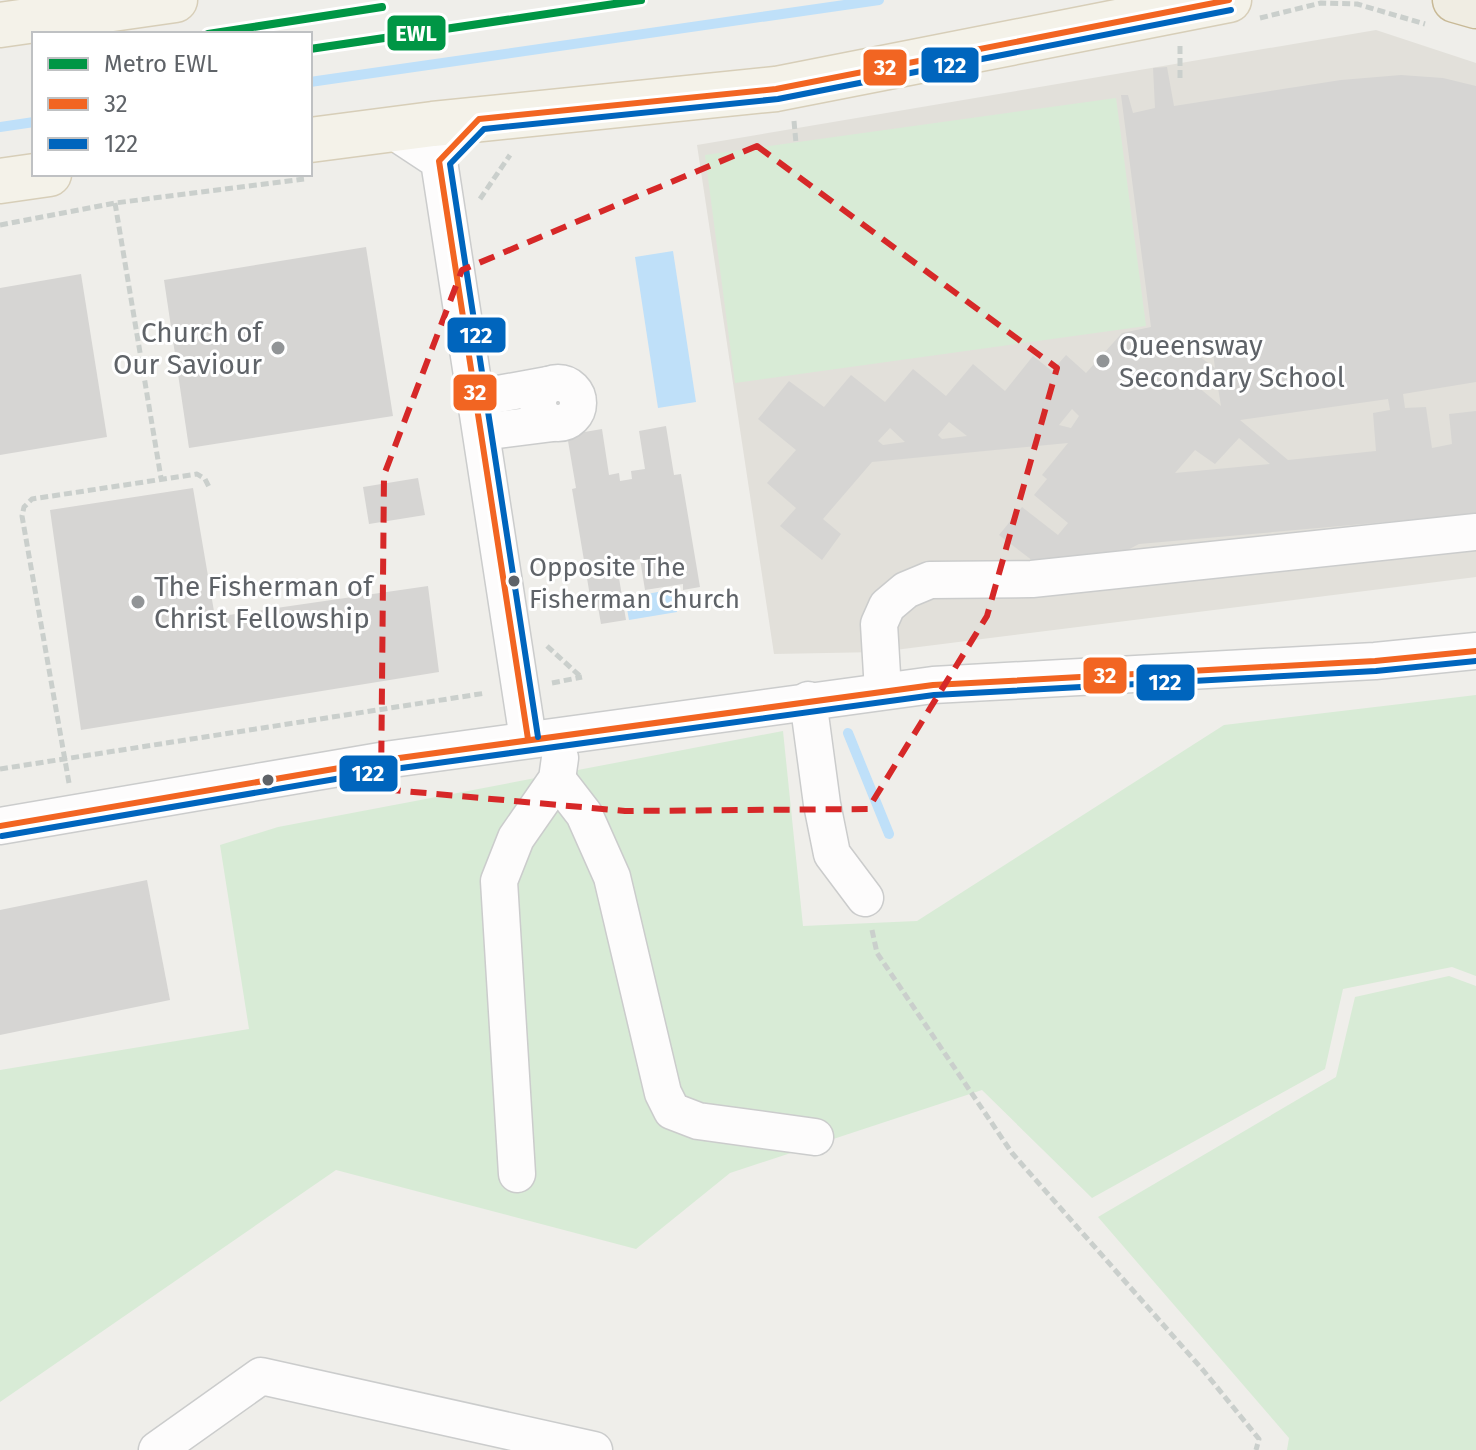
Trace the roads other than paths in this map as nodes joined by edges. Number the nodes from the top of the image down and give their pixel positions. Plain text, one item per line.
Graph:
1 (175, 0) edge
2 (1229, 0) edge
3 (1455, 0) edge
4 (1476, 6) edge
5 (0, 25) edge
6 (479, 119) junction
7 (392, 130) junction
8 (312, 140) edge
9 (439, 161) junction
10 (35, 176) edge
11 (0, 181) edge
12 (479, 415) junction
13 (1476, 532) edge
14 (1476, 651) edge
15 (883, 691) junction
16 (808, 700) junction
17 (546, 738) junction
18 (557, 779) junction
19 (0, 826) edge
20 (865, 898) road end
21 (815, 1137) dead end
22 (517, 1174) dead end
23 (157, 1450) edge
24 (594, 1450) edge

1 - 5 main road
2 - 6 main road
3 - 4 highway
6 - 7 main road
6 - 9 street
7 - 8 main road
7 - 9 street
9 - 12 street
10 - 11 main road
12 - 12 street
12 - 17 street
13 - 15 street
14 - 15 street
15 - 16 street
16 - 17 street
16 - 20 street
17 - 18 street
17 - 19 street
18 - 21 street
18 - 22 street
23 - 24 street

